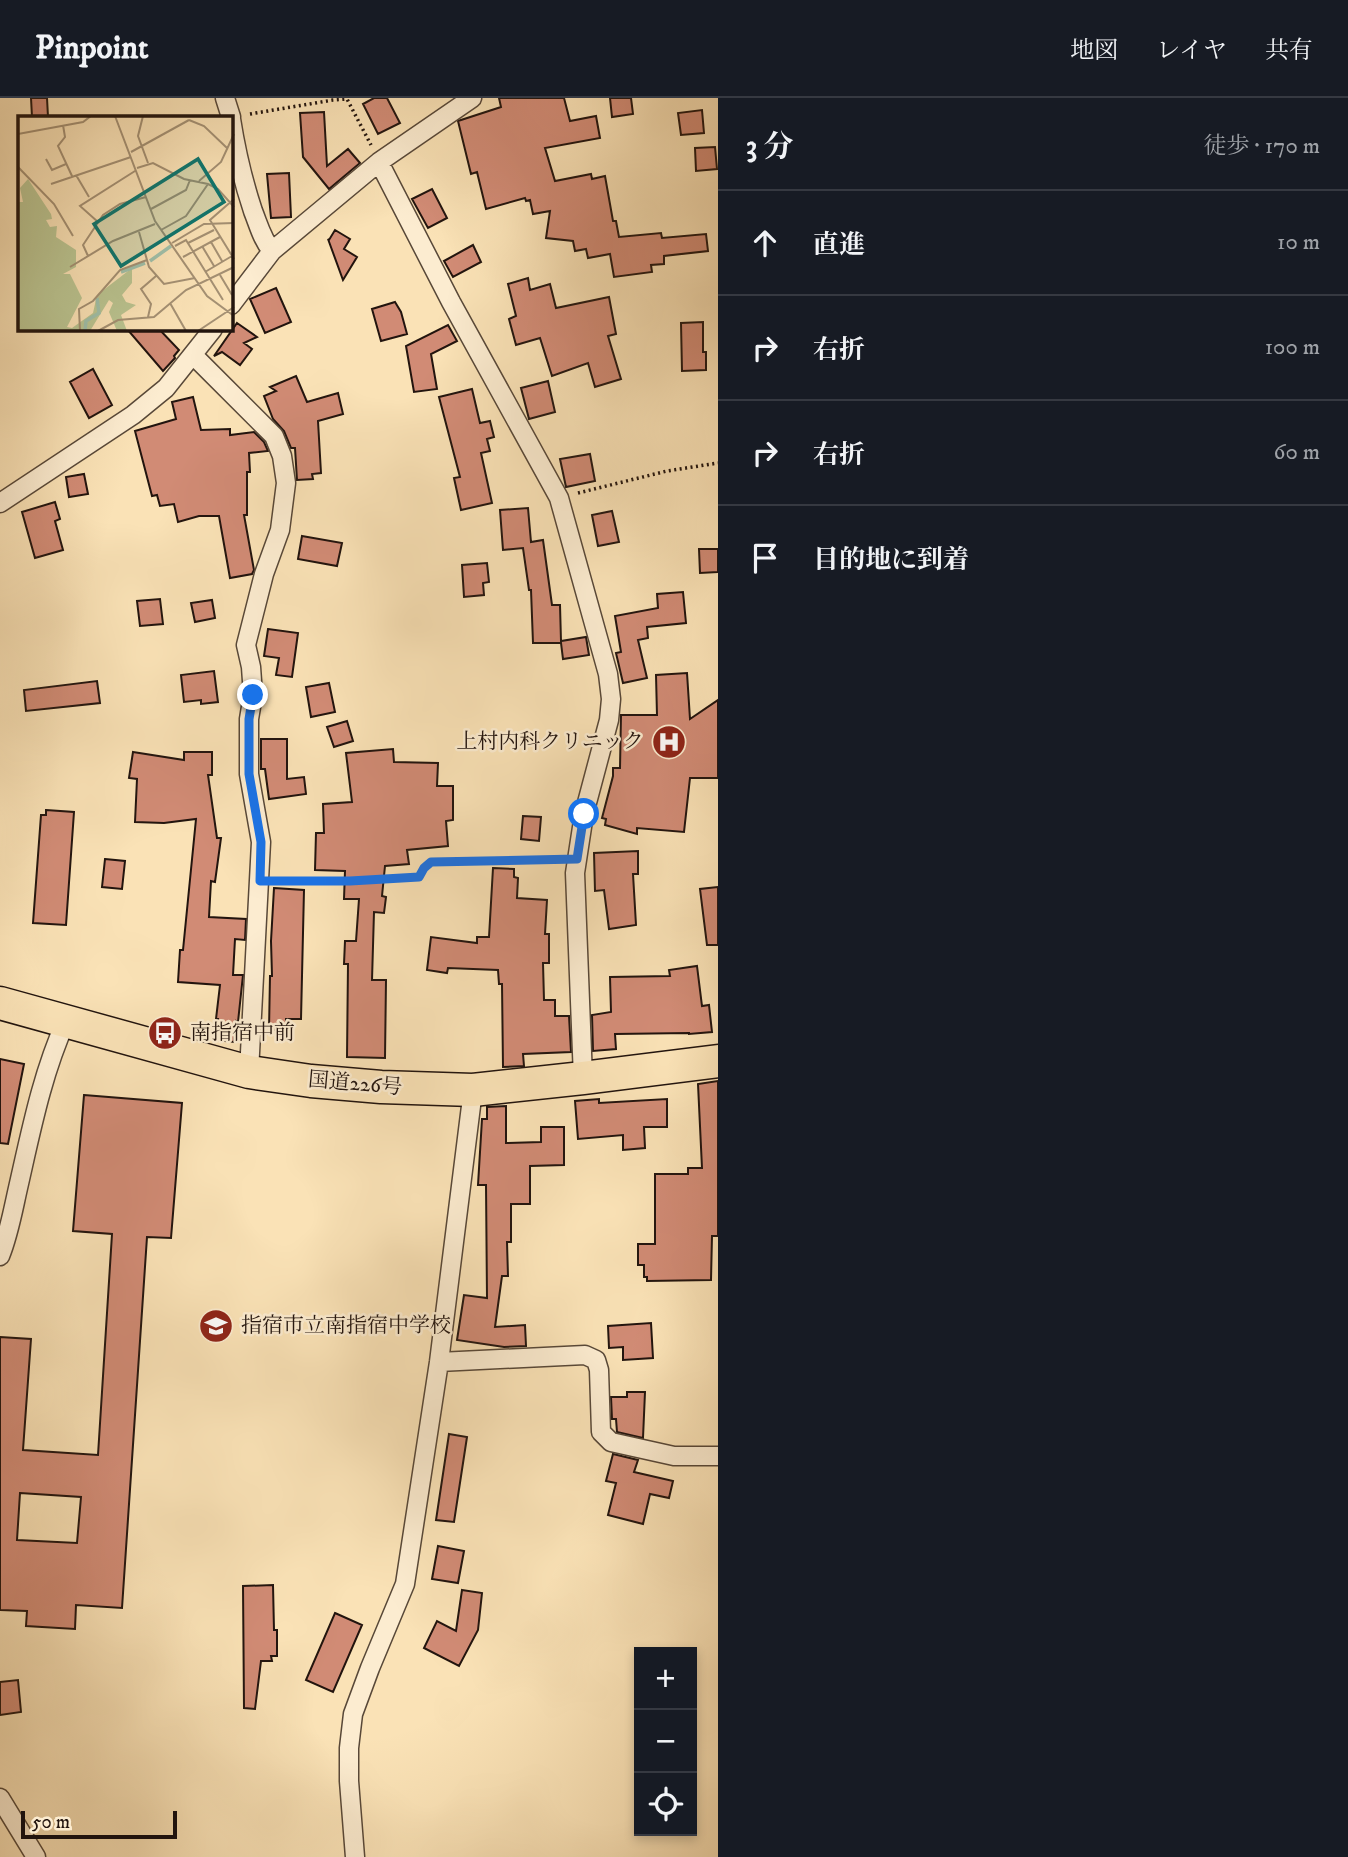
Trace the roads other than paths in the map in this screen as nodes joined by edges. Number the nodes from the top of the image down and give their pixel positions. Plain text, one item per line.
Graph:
1 (225, 98) edge
2 (472, 98) edge
3 (235, 117) edge
4 (379, 162) junction
5 (272, 251) junction
6 (233, 302) edge
7 (211, 331) edge
8 (193, 355) junction
9 (0, 503) edge
10 (0, 1003) edge
11 (66, 1021) junction
12 (718, 1061) edge
13 (248, 1072) junction
14 (583, 1078) junction
15 (472, 1090) junction
16 (0, 1256) edge
17 (439, 1362) junction
18 (718, 1456) edge
19 (0, 1798) edge
20 (36, 1857) edge
21 (355, 1857) edge

1 - 3 street
2 - 4 street
3 - 5 street
4 - 5 street
4 - 14 street
5 - 6 street
7 - 8 street
8 - 9 street
8 - 13 street
10 - 11 highway, 国道226号
11 - 13 highway, 国道226号
11 - 16 street
12 - 14 highway, 国道226号
13 - 15 highway, 国道226号
14 - 15 highway, 国道226号
15 - 17 street
17 - 18 street
17 - 21 street
19 - 20 street

